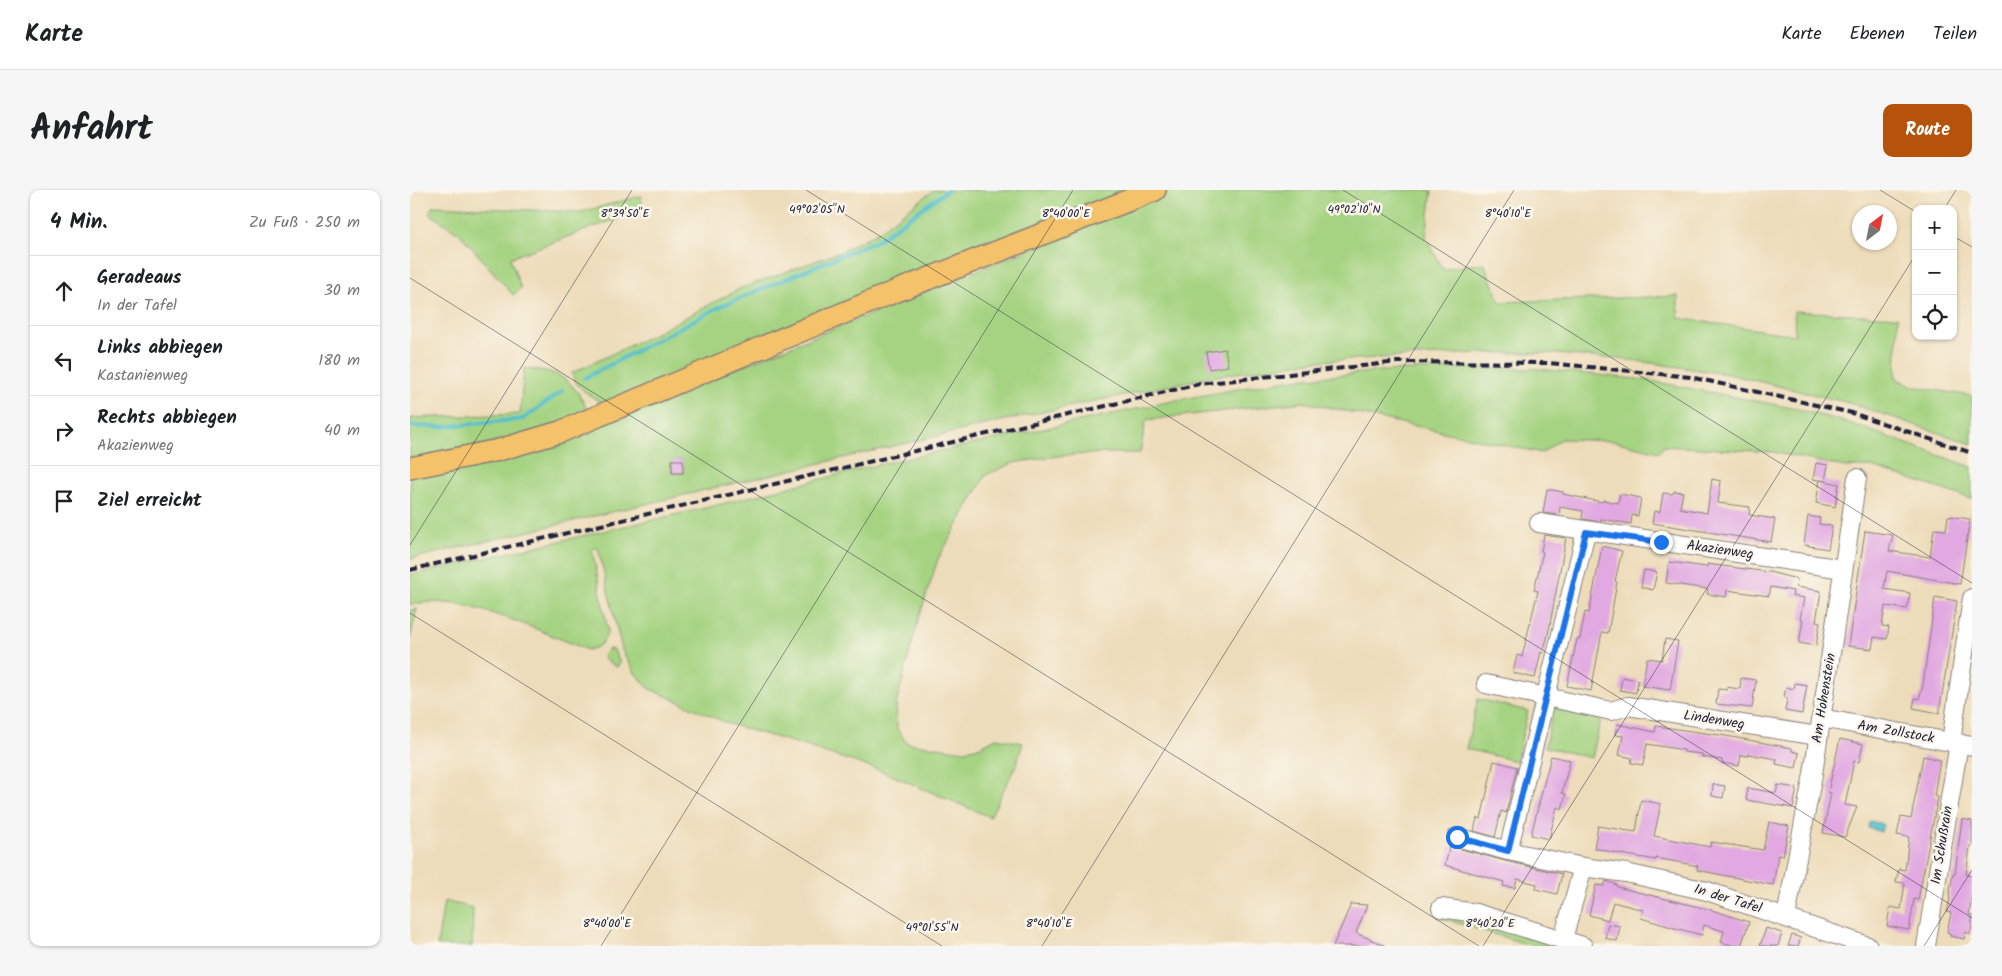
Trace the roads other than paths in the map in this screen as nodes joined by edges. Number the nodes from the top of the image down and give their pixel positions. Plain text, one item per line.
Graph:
1 (1155, 190) edge
2 (410, 468) edge
3 (1857, 478) dead end
4 (1539, 523) dead end
5 (1586, 532) junction
6 (1843, 569) junction
7 (1972, 598) edge
8 (1486, 684) dead end
9 (1546, 697) junction
10 (1821, 718) junction
11 (1818, 736) junction
12 (1961, 744) edge
13 (1457, 837) dead end
14 (1508, 851) junction
15 (1583, 867) junction
16 (1441, 908) dead end
17 (1786, 917) junction
18 (1564, 939) junction
19 (1583, 946) edge
20 (1868, 946) edge
21 (1926, 946) edge

1 - 2 main road
3 - 6 street, Am Hohenstein
4 - 5 street, Akazienweg
5 - 6 street, Akazienweg
5 - 9 street
6 - 10 street, Am Hohenstein
7 - 12 street, Im Schußrain
8 - 9 street, Lindenweg
9 - 11 street, Lindenweg
9 - 14 street
10 - 11 street, Am Hohenstein
10 - 12 street, Am Zollstock
11 - 17 street, Am Hohenstein
12 - 21 street, Im Schußrain
13 - 14 street, In der Tafel
14 - 15 street, In der Tafel
15 - 17 street, In der Tafel
15 - 18 street
16 - 18 street
17 - 20 street, In der Tafel
18 - 19 street

